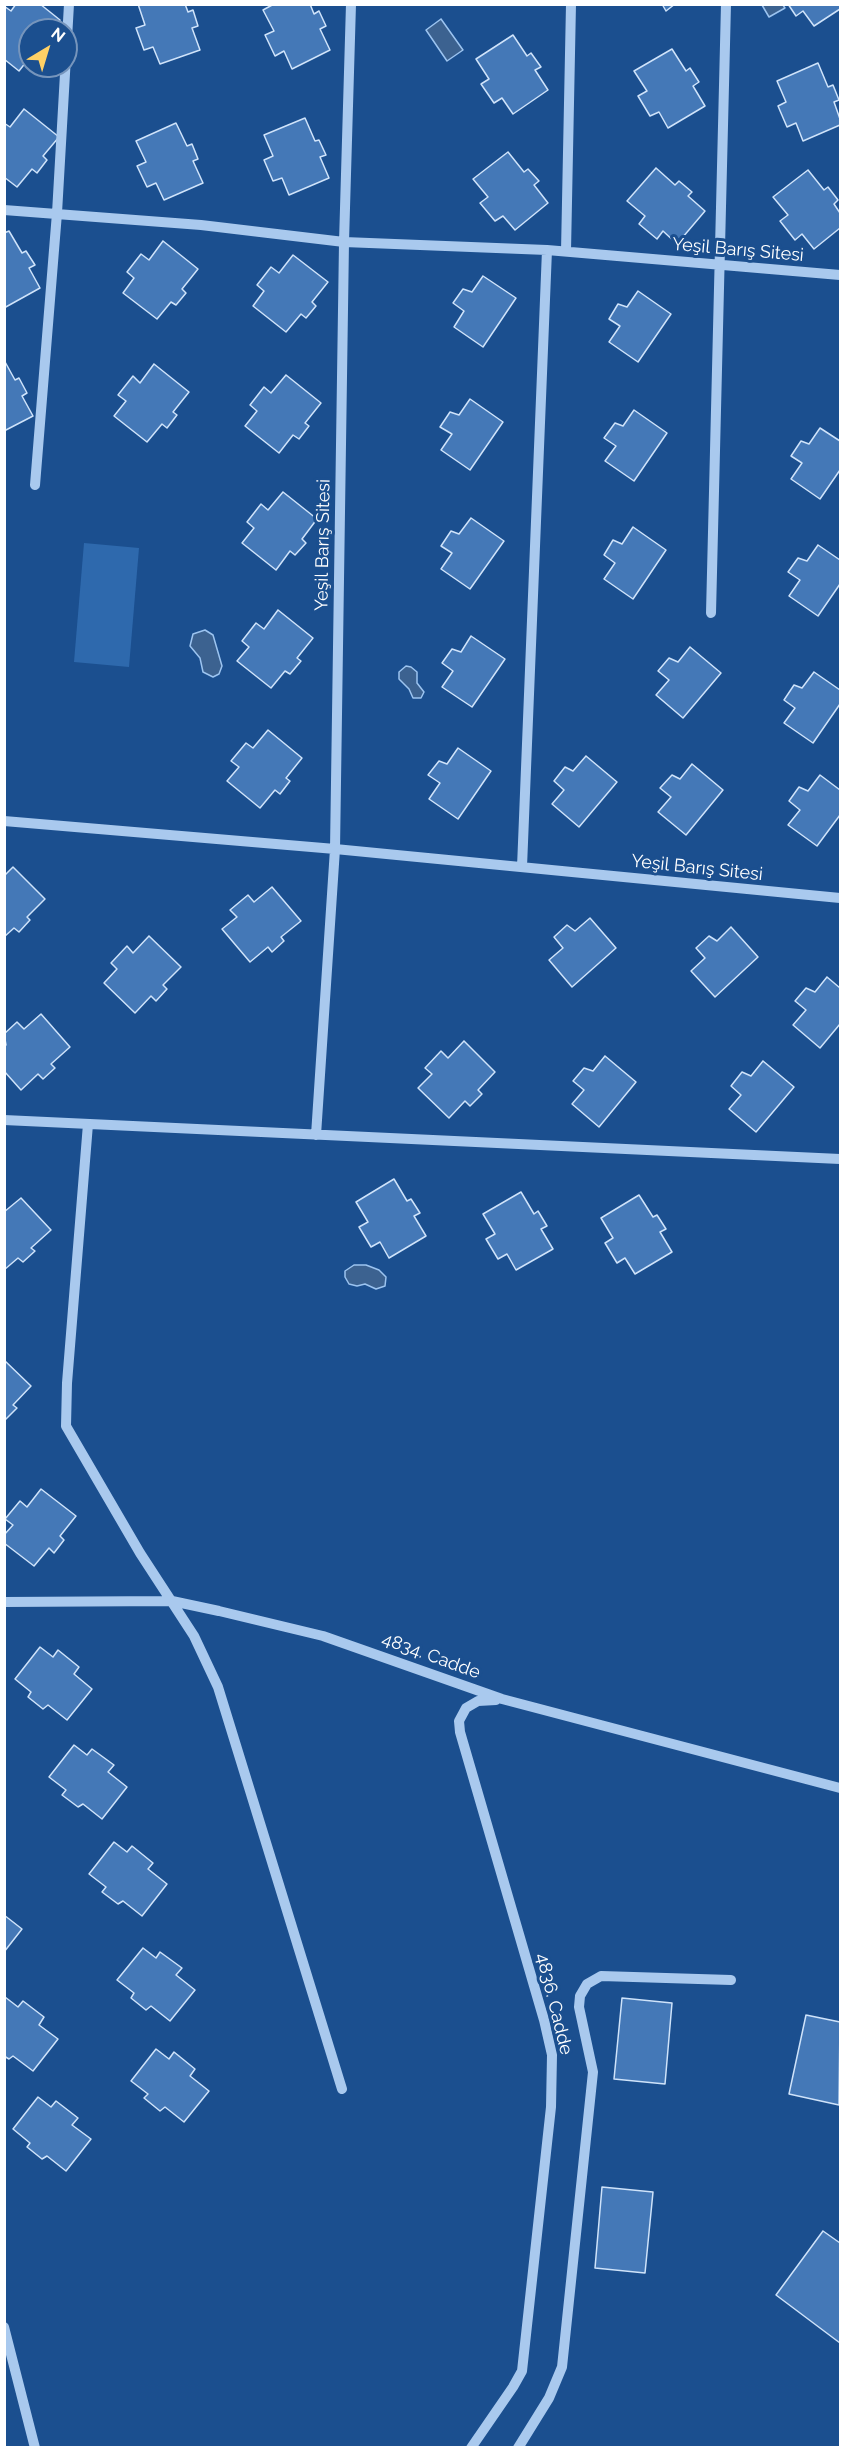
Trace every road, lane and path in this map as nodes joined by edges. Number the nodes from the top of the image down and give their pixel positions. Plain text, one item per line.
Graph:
1 (69, 4) edge
2 (351, 4) edge
3 (571, 4) edge
4 (726, 4) edge
5 (4, 210) edge
6 (57, 213) junction
7 (344, 242) junction
8 (547, 250) junction
9 (566, 251) junction
10 (719, 264) junction
11 (840, 275) edge
12 (34, 485) dead end
13 (711, 613) dead end
14 (4, 821) edge
15 (335, 849) junction
16 (522, 867) junction
17 (840, 898) edge
18 (4, 1120) edge
19 (88, 1124) junction
20 (316, 1134) junction
21 (840, 1159) edge
22 (172, 1601) junction
23 (4, 1602) edge
24 (502, 1700) junction
25 (840, 1788) edge
26 (731, 1980) dead end
27 (342, 2089) dead end
28 (4, 2328) edge
29 (35, 2448) edge
30 (471, 2448) edge
31 (518, 2448) edge

1 - 6 street
2 - 7 street, Yeşil Barış Sitesi
3 - 9 street
4 - 10 street
5 - 6 street, Yeşil Barış Sitesi
6 - 7 street, Yeşil Barış Sitesi
6 - 12 street
7 - 8 street, Yeşil Barış Sitesi
7 - 15 street, Yeşil Barış Sitesi
8 - 9 street, Yeşil Barış Sitesi
8 - 16 street
9 - 10 street, Yeşil Barış Sitesi
10 - 11 street, Yeşil Barış Sitesi
10 - 13 street
14 - 15 street, Yeşil Barış Sitesi
15 - 16 street, Yeşil Barış Sitesi
15 - 20 street, Yeşil Barış Sitesi
16 - 17 street, Yeşil Barış Sitesi
18 - 19 street
19 - 20 street
19 - 22 street
20 - 21 street
22 - 23 street, 4834. Cadde
22 - 24 street, 4834. Cadde
22 - 27 street
24 - 25 street, 4834. Cadde
24 - 30 street, 4836. Cadde
26 - 31 street
28 - 29 street

